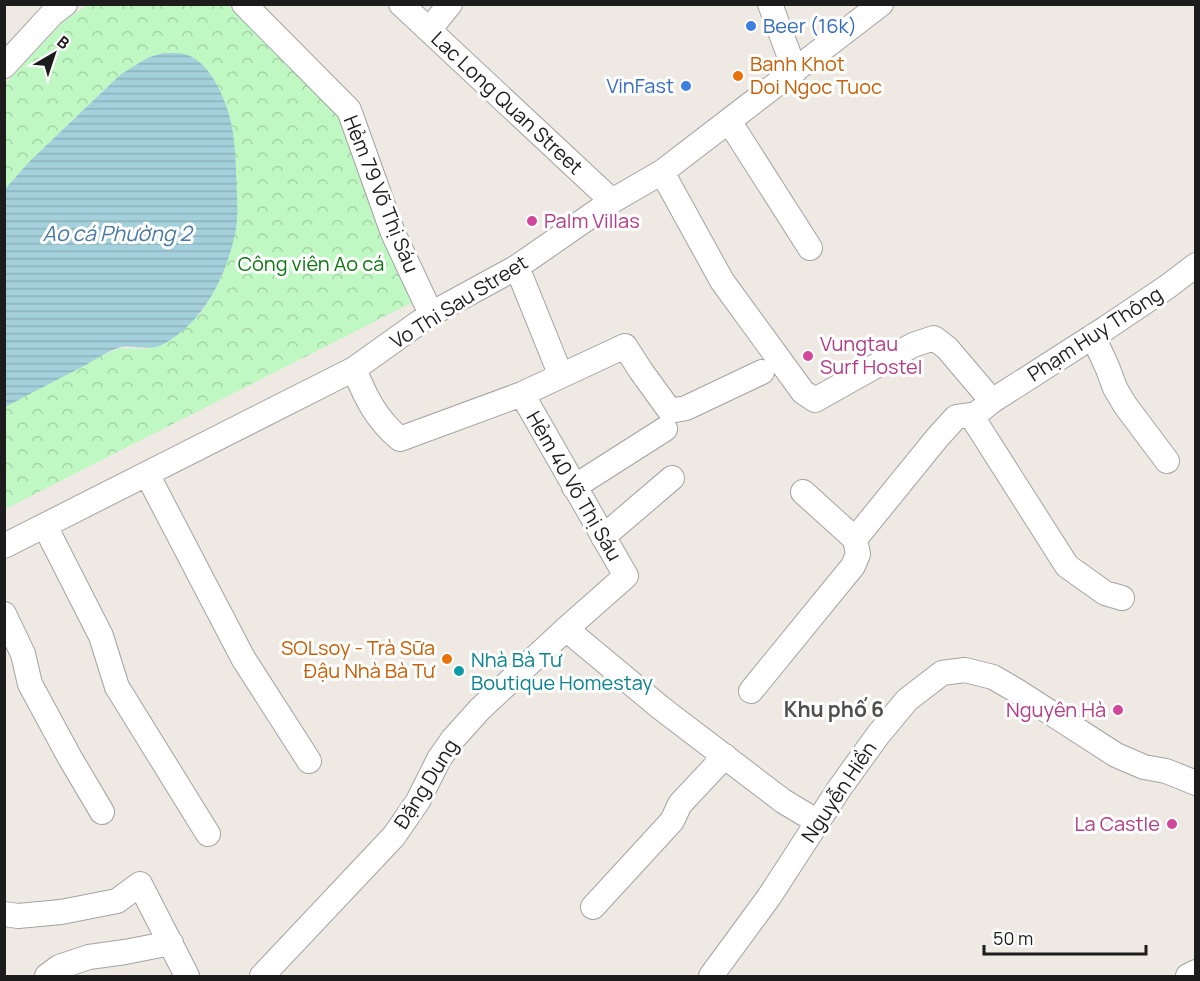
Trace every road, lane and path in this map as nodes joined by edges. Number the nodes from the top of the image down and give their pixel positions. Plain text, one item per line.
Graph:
1 (244, 4) edge
2 (401, 4) edge
3 (450, 4) edge
4 (770, 4) edge
5 (881, 4) edge
6 (53, 8) edge
7 (429, 30) junction
8 (4, 66) edge
9 (795, 71) junction
10 (729, 121) junction
11 (662, 172) junction
12 (612, 201) junction
13 (810, 248) dead end
14 (1196, 265) edge
15 (517, 267) junction
16 (431, 314) junction
17 (1093, 336) junction
18 (354, 369) junction
19 (762, 372) dead end
20 (561, 375) junction
21 (522, 394) junction
22 (984, 408) junction
23 (665, 429) dead end
24 (1167, 461) dead end
25 (147, 474) junction
26 (672, 478) dead end
27 (574, 487) junction
28 (803, 492) dead end
29 (45, 526) junction
30 (603, 537) junction
31 (855, 539) junction
32 (4, 546) edge
33 (626, 576) joint
34 (1122, 598) dead end
35 (4, 614) edge
36 (566, 629) junction
37 (752, 691) dead end
38 (724, 756) junction
39 (309, 761) dead end
40 (1196, 783) edge
41 (102, 812) dead end
42 (818, 822) junction
43 (208, 834) dead end
44 (593, 907) dead end
45 (4, 914) edge
46 (171, 943) junction
47 (1196, 972) edge
48 (47, 976) edge
49 (187, 976) edge
50 (262, 976) edge
51 (711, 976) edge
52 (1188, 976) edge

1 - 16 street, Hẻm 79 Võ Thị Sáu
2 - 7 street, Lac Long Quan Street
3 - 7 street
4 - 9 street
5 - 9 street, Vo Thi Sau Street
6 - 8 street
7 - 12 street, Lac Long Quan Street
9 - 10 street, Vo Thi Sau Street
10 - 11 street, Vo Thi Sau Street
10 - 13 street
11 - 12 street, Vo Thi Sau Street
11 - 22 street
12 - 15 street, Vo Thi Sau Street
14 - 17 street, Phạm Huy Thông
15 - 16 street, Vo Thi Sau Street
15 - 20 street
16 - 18 street, Vo Thi Sau Street
17 - 22 street, Phạm Huy Thông
17 - 24 street
18 - 21 street, Hẻm 40 Võ Thị Sáu
18 - 25 street, Vo Thi Sau Street
19 - 20 street
20 - 21 street
21 - 27 street, Hẻm 40 Võ Thị Sáu
22 - 31 street, Phạm Huy Thông
22 - 34 street
23 - 27 street
25 - 29 street, Vo Thi Sau Street
25 - 39 street
26 - 30 street
27 - 30 street, Hẻm 40 Võ Thị Sáu
28 - 31 street
29 - 32 street, Vo Thi Sau Street
29 - 43 street
30 - 33 street, Hẻm 40 Võ Thị Sáu
31 - 37 street
33 - 36 street, Đặng Dung
35 - 41 street
36 - 38 street
36 - 50 street, Đặng Dung
38 - 42 street
38 - 44 street
40 - 42 street, Nguyễn Hiền
42 - 51 street, Nguyễn Hiền
45 - 46 street
46 - 48 street
46 - 49 street
47 - 52 street

